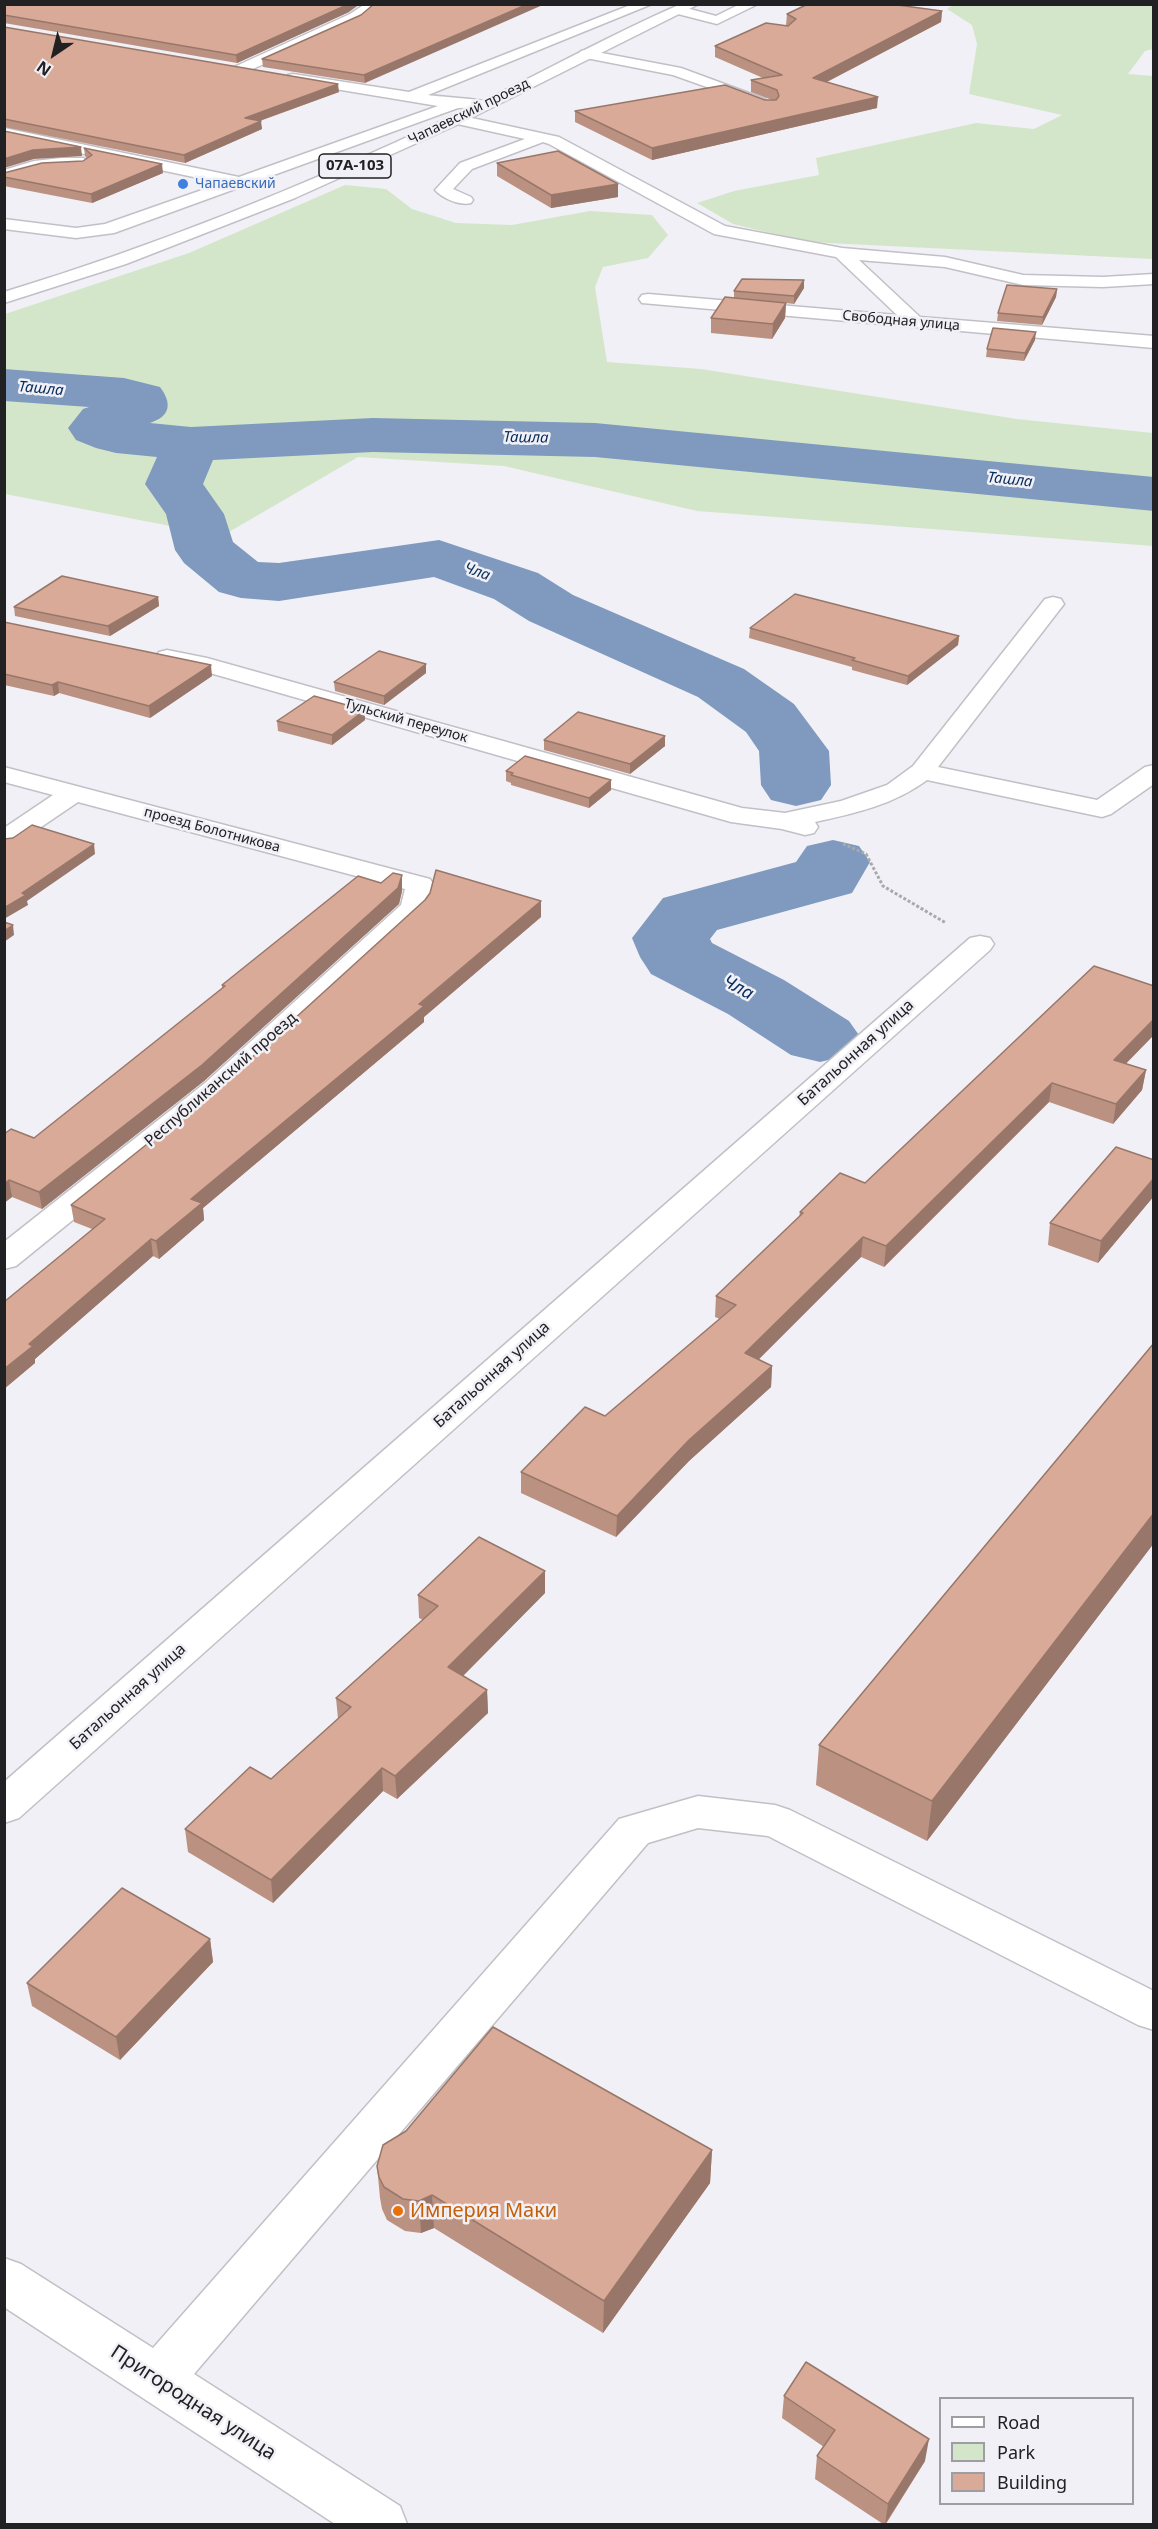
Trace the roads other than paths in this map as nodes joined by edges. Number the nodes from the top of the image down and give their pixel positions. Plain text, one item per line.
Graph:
1 (375, 4) edge
2 (646, 4) edge
3 (752, 4) edge
4 (686, 7) edge
5 (717, 20) junction
6 (740, 24) dead end
7 (586, 54) junction
8 (410, 97) junction
9 (770, 106) edge
10 (457, 112) junction
11 (4, 132) edge
12 (541, 138) junction
13 (178, 170) junction
14 (4, 176) edge
15 (239, 181) junction
16 (306, 188) junction
17 (465, 200) dead end
18 (4, 224) edge
19 (842, 253) junction
20 (1154, 279) edge
21 (4, 298) edge
22 (648, 299) dead end
23 (915, 322) junction
24 (1154, 342) edge
25 (1053, 604) dead end
26 (140, 651) edge
27 (922, 771) junction
28 (1154, 772) edge
29 (4, 774) edge
30 (72, 794) junction
31 (4, 840) edge
32 (420, 885) joint
33 (980, 944) road end
34 (4, 1259) edge
35 (4, 1807) edge
36 (1154, 2012) edge
37 (4, 2280) edge
38 (157, 2379) junction
39 (381, 2524) edge

1 - 8 street
2 - 8 street
3 - 5 street
4 - 5 street
4 - 7 street, Чапаевский проезд / 07А-103
5 - 6 street
7 - 9 street
7 - 10 street, Чапаевский проезд / 07А-103
8 - 10 street
10 - 12 street
10 - 15 street
10 - 16 street, Чапаевский проезд / 07А-103
11 - 13 street
12 - 17 street
12 - 19 street
13 - 14 street
13 - 15 street
15 - 16 street
15 - 18 street
16 - 21 street, Чапаевский проезд / 07А-103
19 - 20 street
19 - 23 street
22 - 23 street, Свободная улица
23 - 24 street, Свободная улица
25 - 27 street, Тульский переулок
26 - 27 street, Тульский переулок
27 - 28 street
29 - 30 street, проезд Болотникова
30 - 31 street
30 - 32 street, проезд Болотникова
32 - 34 street, Республиканский проезд
33 - 35 street, Батальонная улица
36 - 38 street
37 - 38 street, Пригородная улица
38 - 39 street, Пригородная улица

